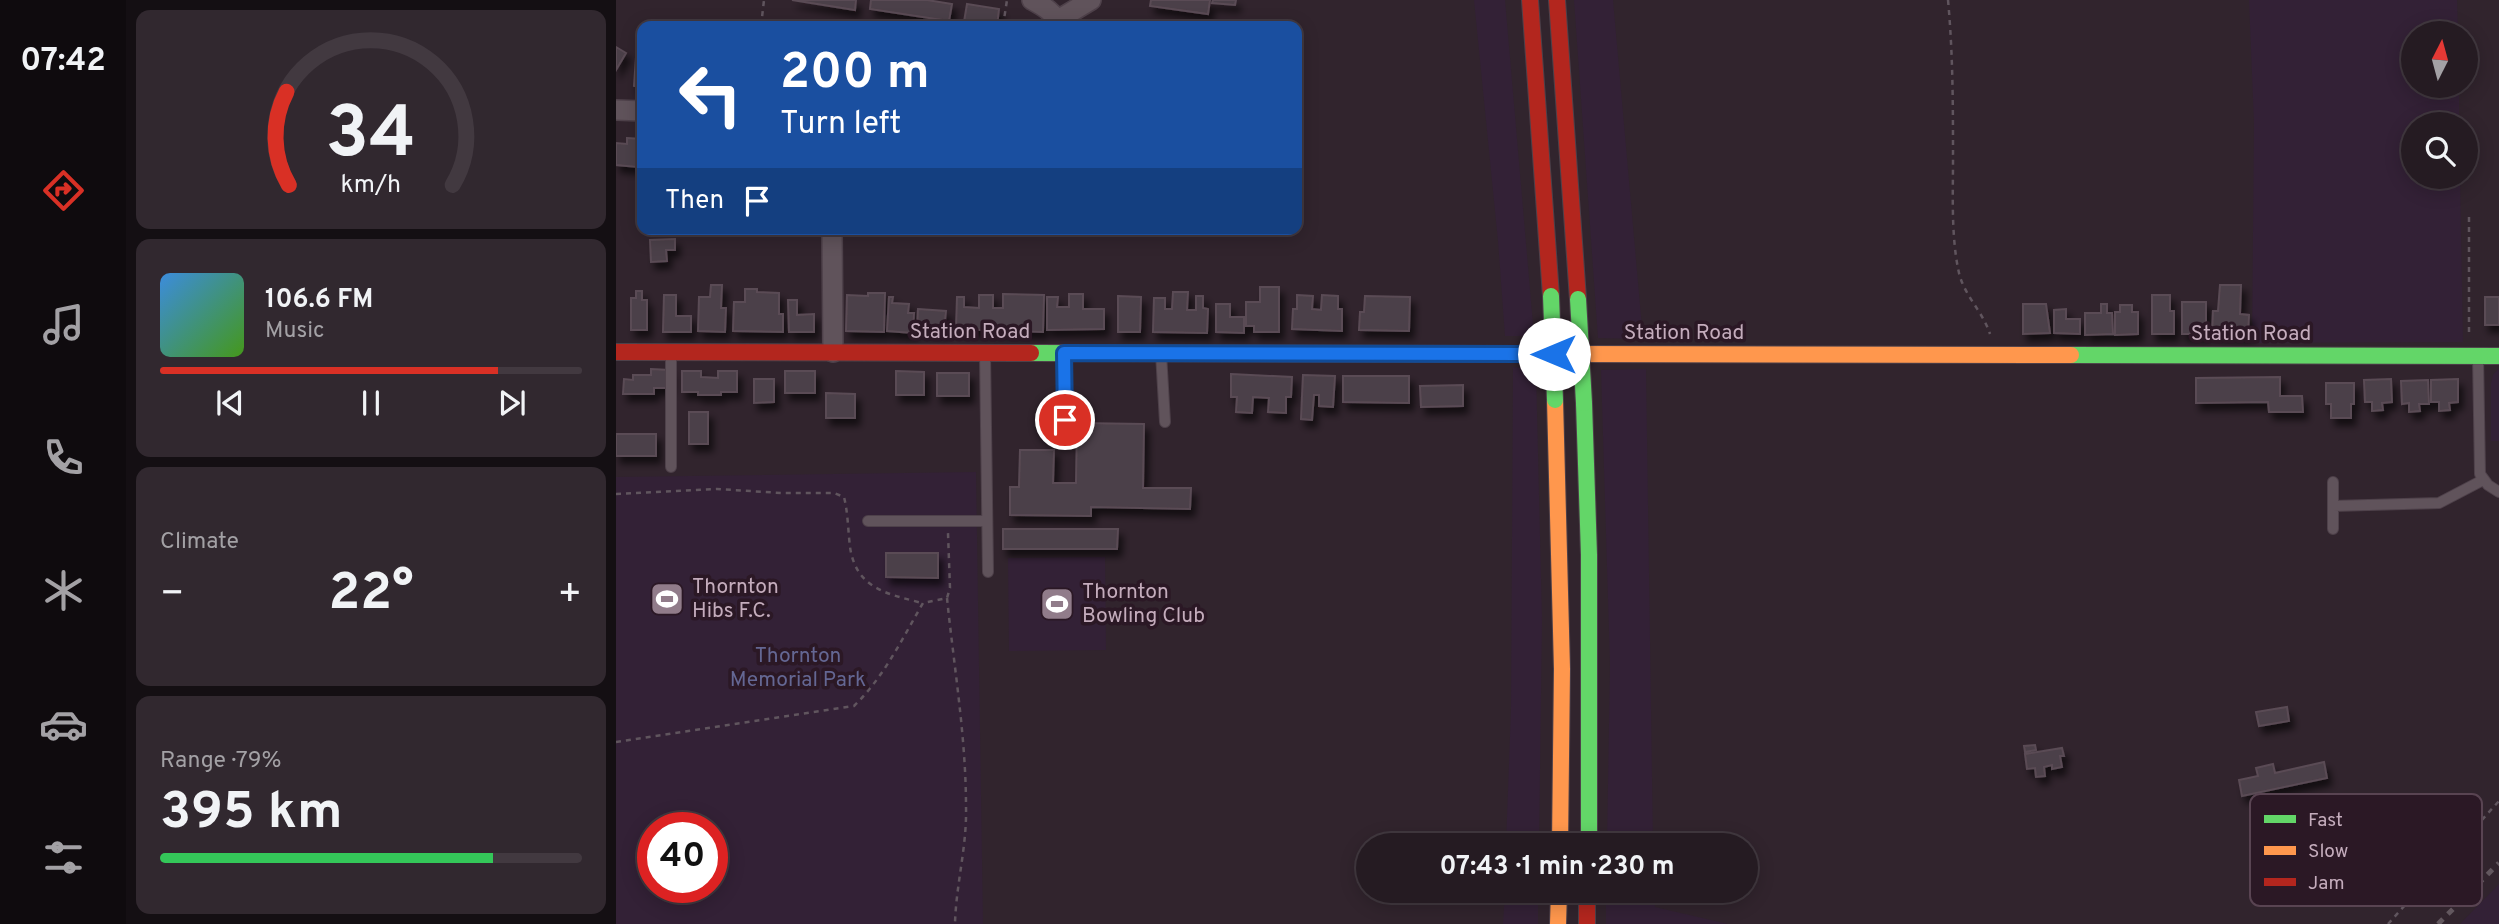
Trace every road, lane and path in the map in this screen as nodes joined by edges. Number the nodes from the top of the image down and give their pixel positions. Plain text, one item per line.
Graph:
1 (764, 0) edge
2 (1007, 0) edge
3 (1032, 0) edge
4 (1091, 0) edge
5 (1530, 0) edge
6 (1556, 0) edge
7 (1948, 0) edge
8 (762, 21) edge
9 (1004, 21) edge
10 (1056, 21) edge
11 (1061, 21) edge
12 (616, 110) edge
13 (637, 111) edge
14 (2469, 217) dead end
15 (832, 235) edge
16 (616, 352) edge
17 (671, 352) junction
18 (833, 352) junction
19 (985, 353) junction
20 (1064, 353) junction
21 (1161, 353) junction
22 (1993, 355) junction
23 (2474, 356) junction
24 (2499, 356) edge
25 (1165, 422) dead end
26 (1065, 442) dead end
27 (671, 467) dead end
28 (2483, 480) junction
29 (2333, 482) dead end
30 (2499, 492) edge
31 (616, 494) edge
32 (2333, 506) junction
33 (868, 521) dead end
34 (948, 521) junction
35 (987, 521) junction
36 (2333, 529) dead end
37 (988, 572) dead end
38 (947, 598) junction
39 (923, 603) junction
40 (616, 743) edge
41 (2499, 801) edge
42 (2482, 820) edge
43 (1560, 833) edge
44 (1589, 833) edge
45 (1559, 903) edge
46 (1587, 903) edge
47 (2404, 906) edge
48 (955, 924) edge
49 (1558, 924) edge
50 (1587, 924) edge
51 (2388, 924) edge

1 - 8 path
2 - 9 path
3 - 10 street
4 - 11 street
5 - 43 main road, bridge
6 - 44 main road, bridge
7 - 22 path
12 - 13 street
14 - 23 path
15 - 18 street
16 - 17 main road, Station Road
17 - 18 main road, Station Road
17 - 27 lane
18 - 19 main road, Station Road
19 - 20 main road, Station Road
19 - 35 lane
20 - 21 main road, Station Road
20 - 26 lane
21 - 22 main road, Station Road
21 - 25 lane
22 - 23 main road, Station Road
23 - 24 main road, Station Road
23 - 28 lane
28 - 30 lane
28 - 32 lane
29 - 32 lane
31 - 39 path
32 - 36 lane
33 - 34 lane
34 - 35 lane
34 - 38 path
35 - 37 lane
38 - 39 path
38 - 48 path
39 - 40 path
41 - 42 path
45 - 49 main road
46 - 50 main road
47 - 51 path

